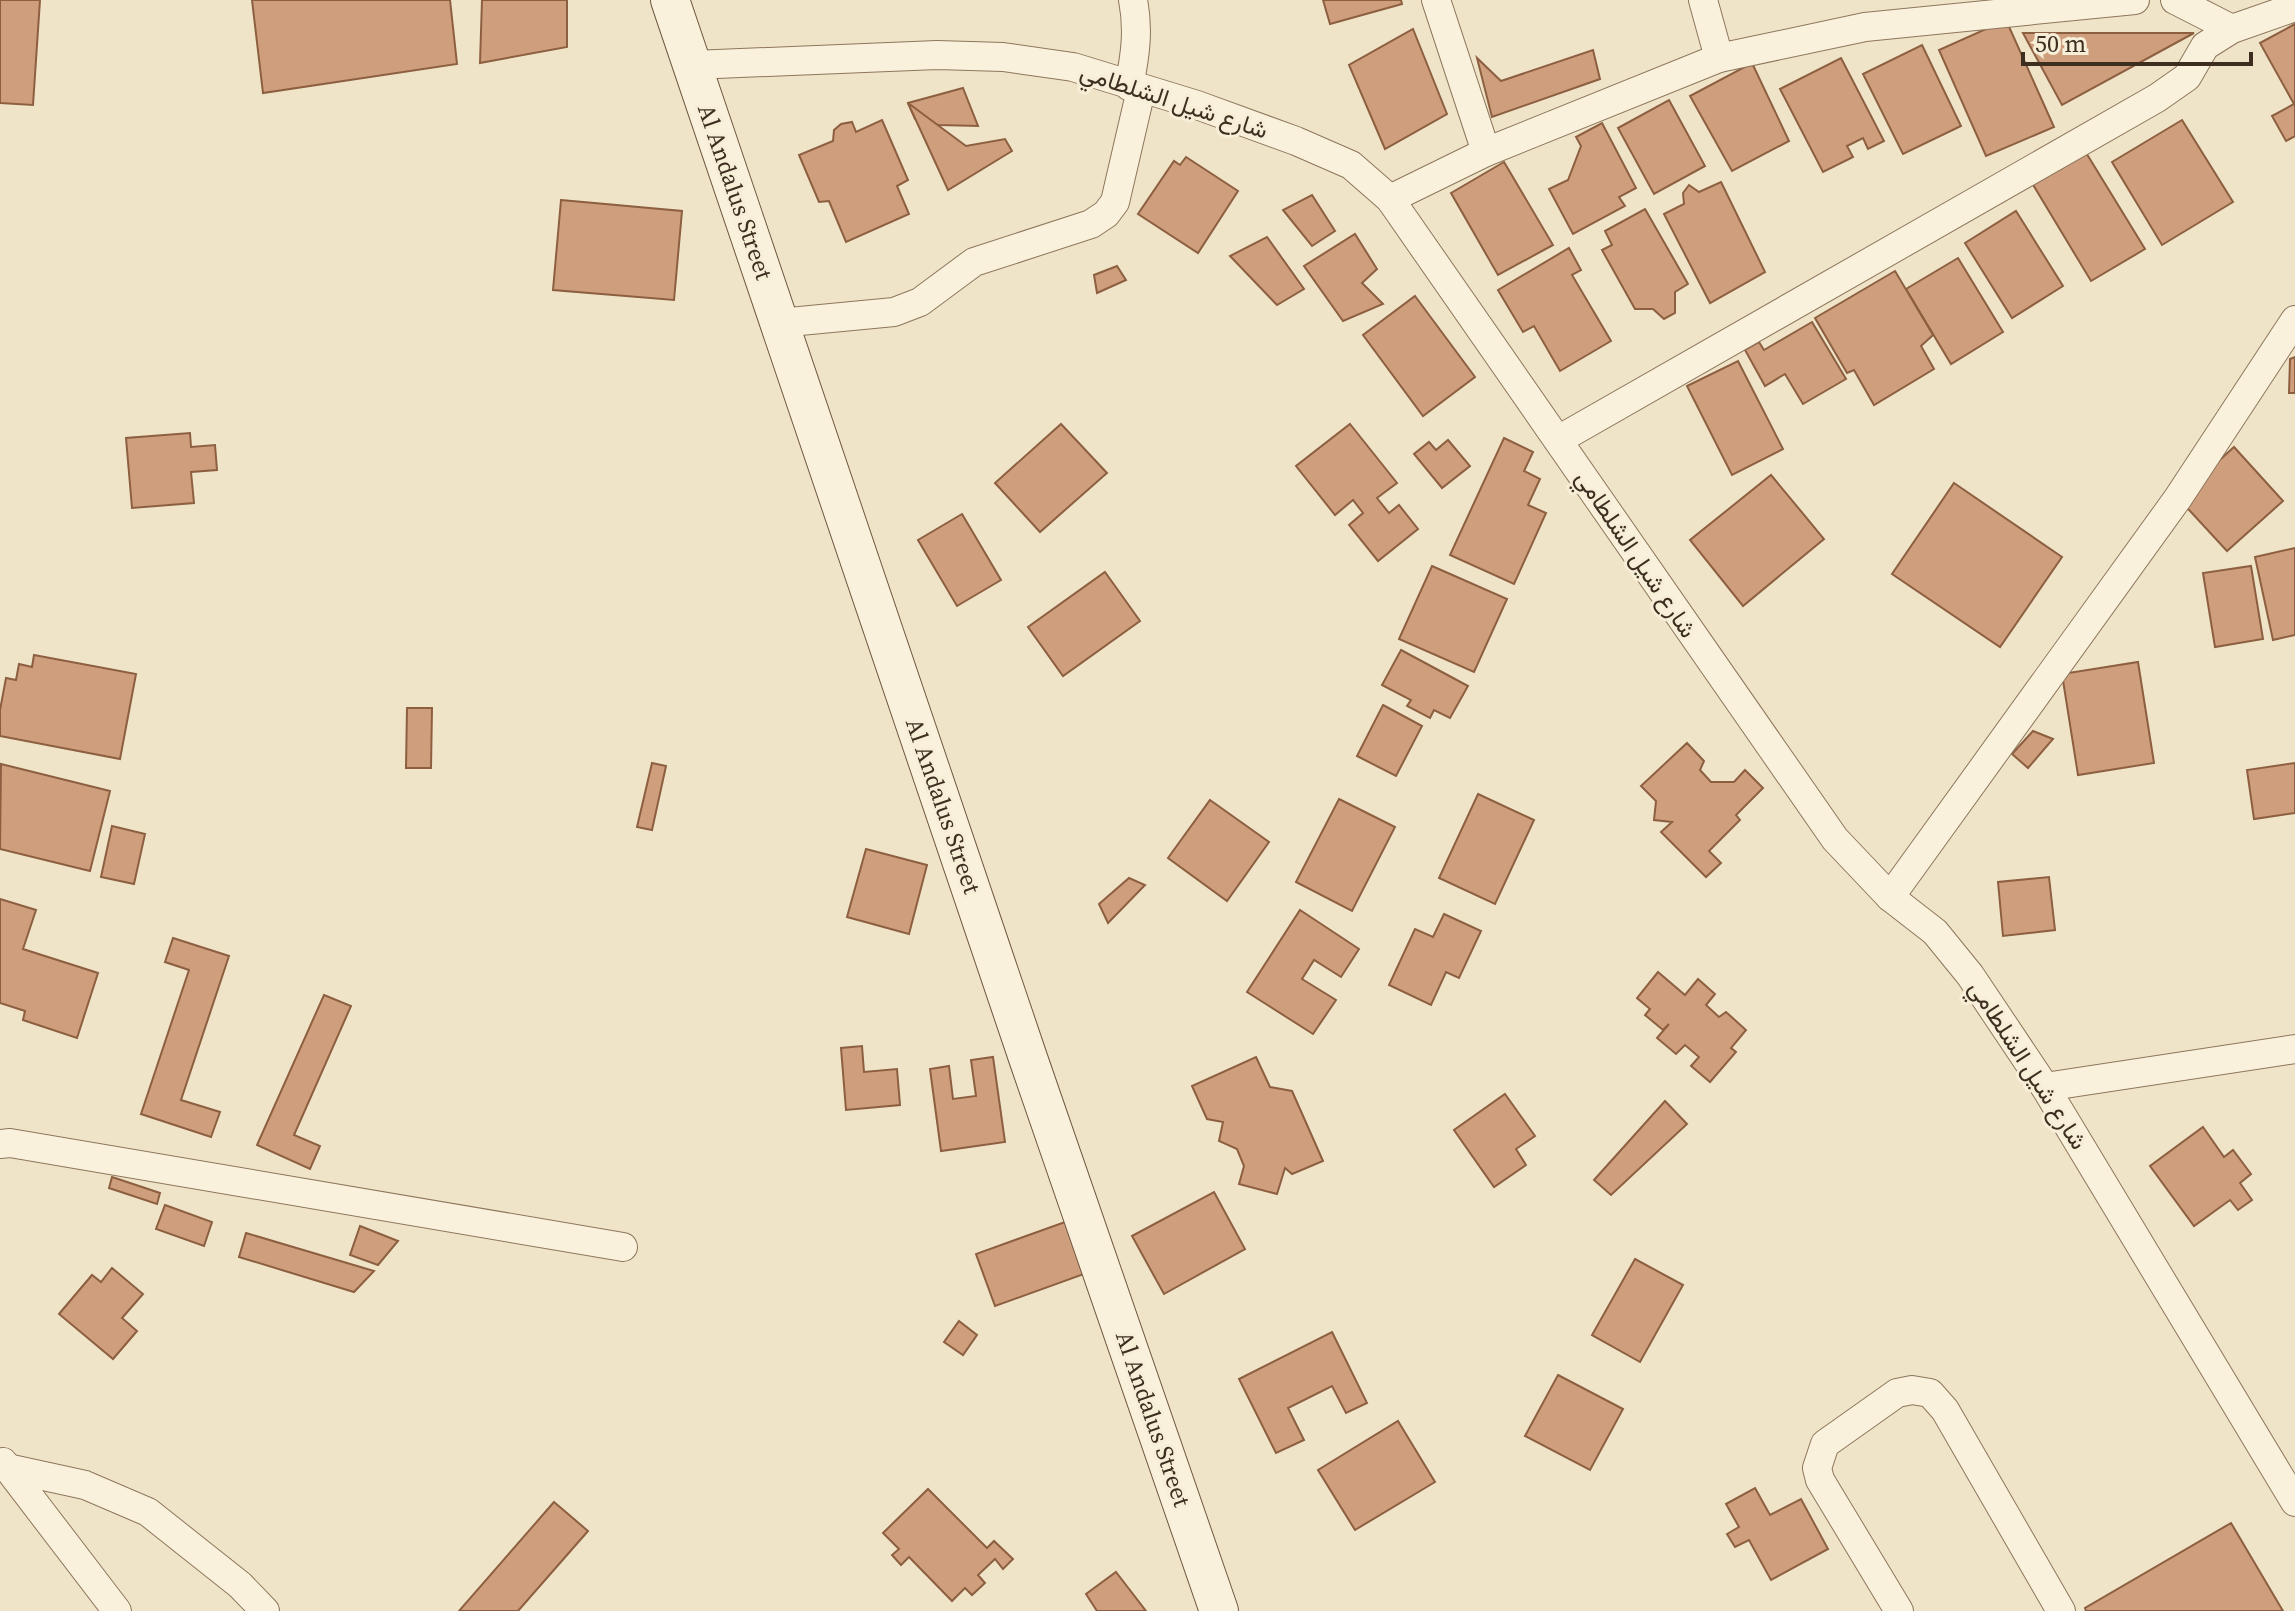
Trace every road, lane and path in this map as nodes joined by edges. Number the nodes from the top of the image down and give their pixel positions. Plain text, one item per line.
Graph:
1 (670, 0) edge
2 (1133, 0) edge
3 (1436, 0) edge
4 (1703, 0) edge
5 (2135, 0) edge
6 (2175, 0) edge
7 (2227, 0) edge
8 (2295, 7) edge
9 (2232, 29) junction
10 (1719, 58) junction
11 (693, 65) junction
12 (1135, 88) junction
13 (1486, 152) junction
14 (1390, 199) junction
15 (2295, 320) edge
16 (779, 323) junction
17 (1558, 440) junction
18 (1890, 897) junction
19 (2295, 1049) edge
20 (2045, 1087) junction
21 (0, 1144) edge
22 (623, 1247) dead end
23 (4, 1463) edge
24 (2295, 1502) edge
25 (117, 1611) edge
26 (265, 1611) edge
27 (1219, 1611) edge
28 (1899, 1611) edge
29 (2061, 1611) edge

1 - 11 main road, Al Andalus Street
2 - 12 street
3 - 13 street
4 - 10 street
5 - 10 street
6 - 9 street
7 - 9 street
8 - 9 street
9 - 17 street
10 - 13 street
11 - 12 street, شارع شيل الشلطامي
11 - 16 main road, Al Andalus Street
12 - 14 street, شارع شيل الشلطامي
12 - 16 street
13 - 14 street
14 - 17 street, شارع شيل الشلطامي
15 - 18 street
16 - 27 main road, Al Andalus Street
17 - 18 street, شارع شيل الشلطامي
18 - 20 street, شارع شيل الشلطامي
19 - 20 street
20 - 24 street, شارع شيل الشلطامي
21 - 22 street
23 - 25 street
23 - 26 street
28 - 29 street

